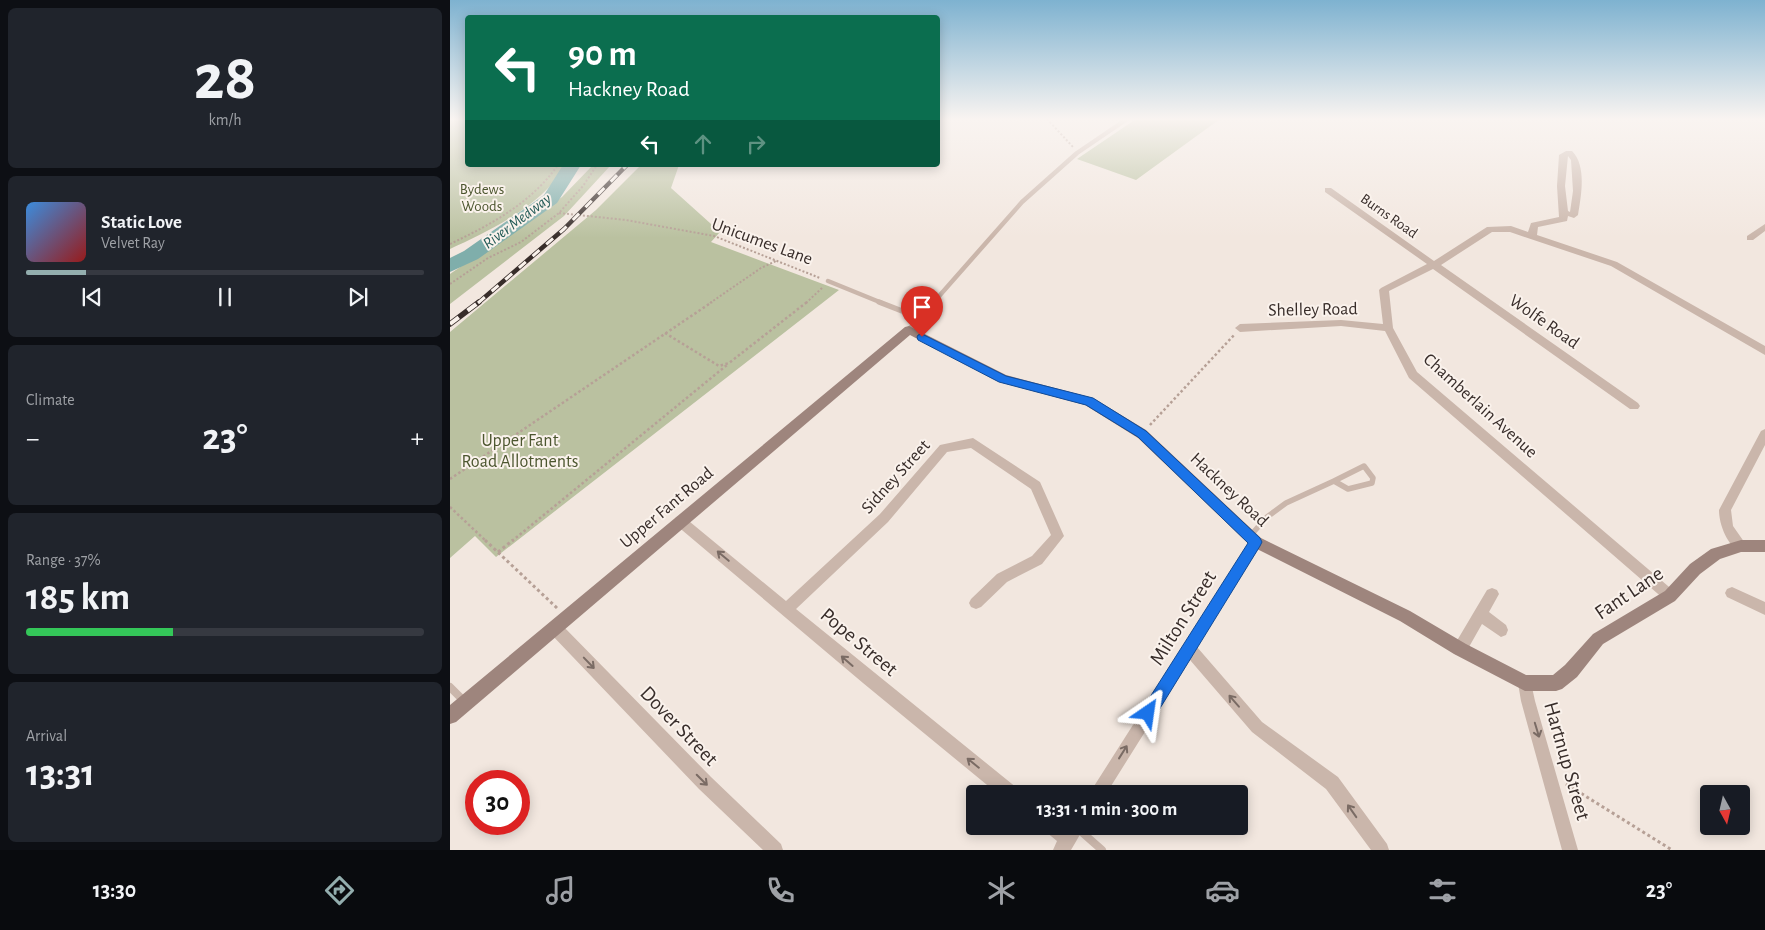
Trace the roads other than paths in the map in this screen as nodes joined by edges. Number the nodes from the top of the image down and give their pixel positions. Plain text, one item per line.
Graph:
1 (1070, 159) edge
2 (1563, 159) edge
3 (1575, 159) edge
4 (1561, 186) junction
5 (1328, 190) dead end
6 (1576, 191) junction
7 (1564, 213) junction
8 (1765, 227) edge
9 (1532, 236) junction
10 (1765, 238) edge
11 (1434, 265) junction
12 (828, 281) road end
13 (920, 318) junction
14 (1240, 328) road end
15 (1388, 328) junction
16 (909, 330) junction
17 (1765, 351) edge
18 (1634, 406) dead end
19 (1765, 434) edge
20 (1334, 481) junction
21 (680, 521) junction
22 (1253, 539) junction
23 (1741, 546) junction
24 (1765, 546) edge
25 (1732, 592) dead end
26 (1492, 594) dead end
27 (1670, 596) junction
28 (976, 603) dead end
29 (787, 609) junction
30 (1765, 609) edge
31 (1480, 614) junction
32 (555, 628) junction
33 (1501, 630) dead end
34 (1189, 648) junction
35 (1460, 649) junction
36 (1525, 683) junction
37 (450, 687) edge
38 (466, 702) junction
39 (450, 716) edge
40 (1000, 785) edge
41 (1103, 785) edge
42 (1071, 836) edge
43 (775, 850) edge
44 (1102, 850) edge
45 (1381, 850) edge
46 (1570, 850) edge

1 - 13 lane
2 - 4 street
3 - 6 street
4 - 6 street
4 - 7 street
5 - 11 street, Burns Road
6 - 7 street
7 - 9 street
8 - 10 street
9 - 11 street, Chamberlain Avenue
9 - 17 street, Chamberlain Avenue
11 - 15 street, Chamberlain Avenue
11 - 18 street, Wolfe Road
12 - 13 lane, Unicumes Lane
13 - 16 lane
14 - 15 street, Shelley Road
15 - 27 street, Chamberlain Avenue
16 - 21 street, Upper Fant Road
16 - 22 street, Hackney Road
19 - 23 street
20 - 20 lane
20 - 22 lane
29 -> 21 street, Pope Street
21 - 32 street, Upper Fant Road
22 - 34 street, Milton Street
22 - 35 street, Hackney Road
23 - 24 street, Fant Lane
23 - 27 street, Fant Lane
25 - 30 street
26 - 31 street
27 - 36 street, Fant Lane
28 - 29 street, Sidney Street
40 -> 29 street, Pope Street
31 - 33 street
31 - 35 street
32 - 38 street, Upper Fant Road
32 -> 43 street, Dover Street
41 -> 34 street, Milton Street
45 -> 34 street
35 - 36 street, Hackney Road
36 -> 46 street, Hartnup Street
37 - 38 lane
38 - 39 street, Upper Fant Road
42 - 44 lane

